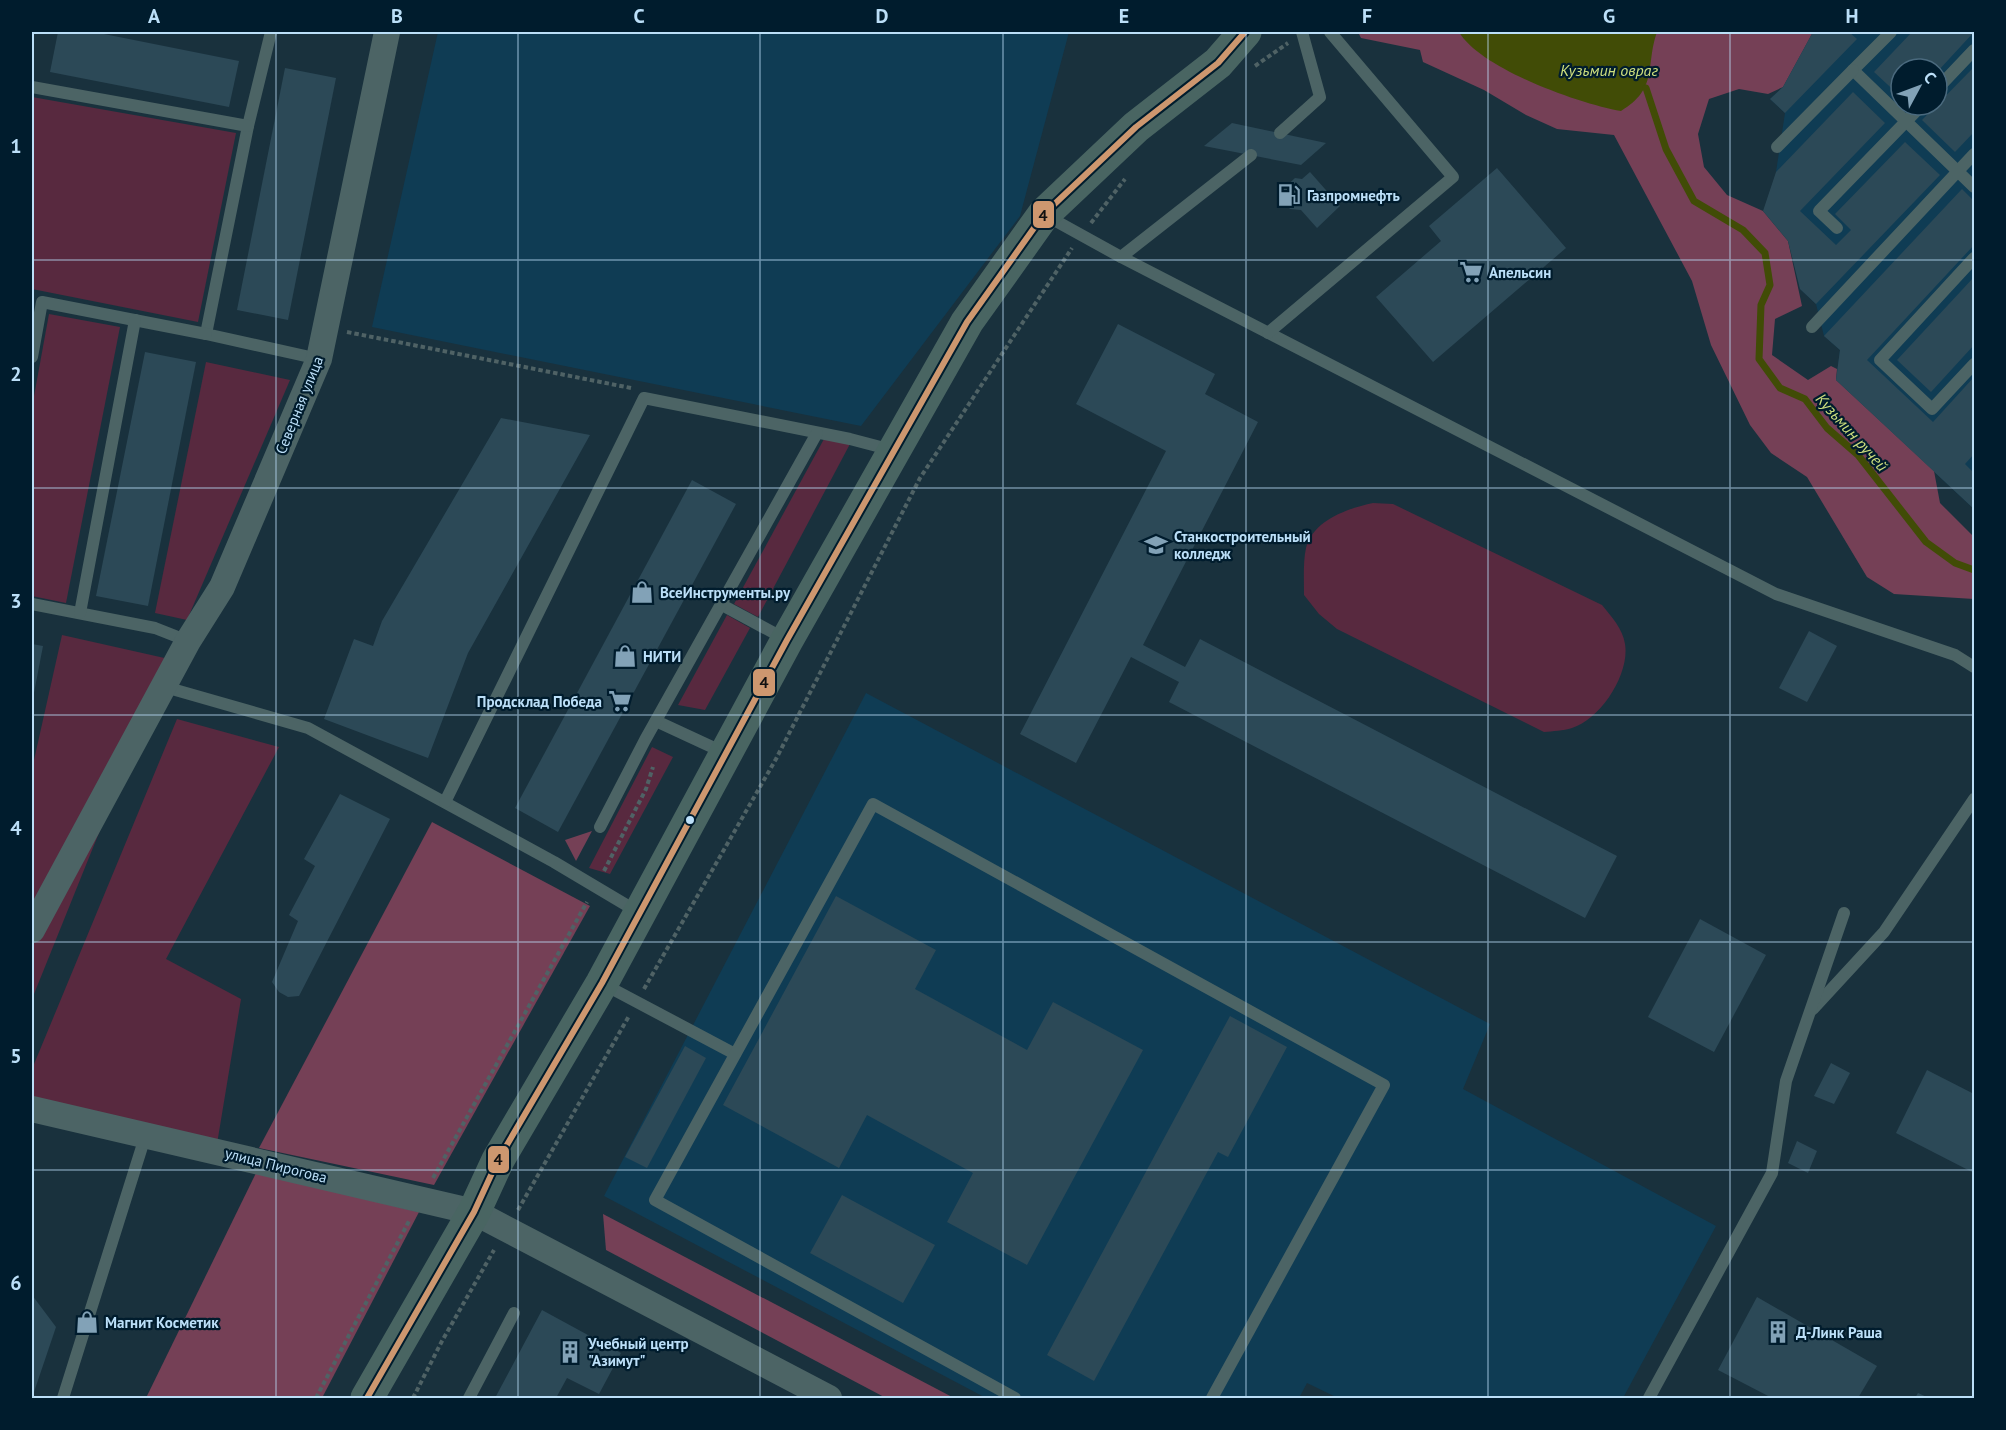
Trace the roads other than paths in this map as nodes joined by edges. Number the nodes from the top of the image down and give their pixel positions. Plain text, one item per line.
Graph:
1 (271, 32) edge
2 (383, 32) edge
3 (1245, 32) edge
4 (1302, 32) edge
5 (1330, 32) edge
6 (1891, 32) edge
7 (1974, 50) edge
8 (1853, 70) junction
9 (1949, 76) edge
10 (32, 87) edge
11 (1911, 117) edge
12 (1906, 122) junction
13 (248, 126) junction
14 (1280, 133) dead end
15 (1777, 147) dead end
16 (1974, 154) edge
17 (1251, 155) dead end
18 (1958, 172) junction
19 (1974, 187) edge
20 (1044, 214) junction
21 (1837, 228) dead end
22 (1121, 257) junction
23 (1974, 258) edge
24 (37, 301) edge
25 (135, 320) junction
26 (1812, 327) dead end
27 (1268, 333) junction
28 (206, 334) junction
29 (32, 357) edge
30 (319, 359) junction
31 (1974, 364) edge
32 (817, 433) junction
33 (896, 451) junction
34 (32, 604) edge
35 (722, 605) junction
36 (80, 613) junction
37 (787, 640) junction
38 (188, 641) junction
39 (1974, 667) edge
40 (165, 687) junction
41 (656, 721) junction
42 (727, 754) junction
43 (1974, 799) edge
44 (445, 802) junction
45 (600, 827) dead end
46 (640, 913) junction
47 (1844, 913) dead end
48 (32, 930) edge
49 (602, 983) junction
50 (1809, 1014) junction
51 (735, 1054) junction
52 (32, 1109) edge
53 (146, 1134) junction
54 (474, 1212) junction
55 (514, 1313) dead end
56 (371, 1397) edge
57 (63, 1398) edge
58 (469, 1398) edge
59 (829, 1398) edge
60 (1015, 1398) edge
61 (1212, 1398) edge
62 (1649, 1398) edge

1 - 13 lane
2 - 30 street, Северная улица
3 - 20 main road
4 - 14 lane
5 - 27 lane
6 - 8 lane
7 - 9 lane
8 - 12 lane
8 - 15 lane
10 - 13 lane
11 - 12 lane
12 - 18 lane
12 - 21 lane
13 - 28 lane
16 - 18 lane
17 - 22 lane
18 - 19 lane
18 - 26 lane
20 - 22 lane
20 - 33 main road
22 - 27 lane
23 - 31 lane
24 - 25 lane
24 - 29 lane
25 - 28 lane
25 - 36 lane
27 - 39 lane
28 - 30 lane
30 - 38 street, Северная улица
32 - 33 lane
32 - 35 lane
32 - 44 lane
33 - 37 main road
34 - 36 lane
35 - 37 lane
35 - 41 lane
36 - 38 lane
37 - 42 main road
38 - 40 street, Северная улица
40 - 44 lane
40 - 48 street
41 - 42 lane
41 - 45 lane
42 - 46 main road
43 - 50 lane
44 - 46 lane
46 - 49 main road
47 - 50 lane
49 - 51 lane
49 - 54 main road
50 - 62 lane
51 - 60 lane
51 - 61 lane
52 - 53 street, улица Пирогова
53 - 54 street, улица Пирогова
53 - 57 lane
54 - 56 main road
54 - 59 street, улица Пирогова
55 - 58 lane

